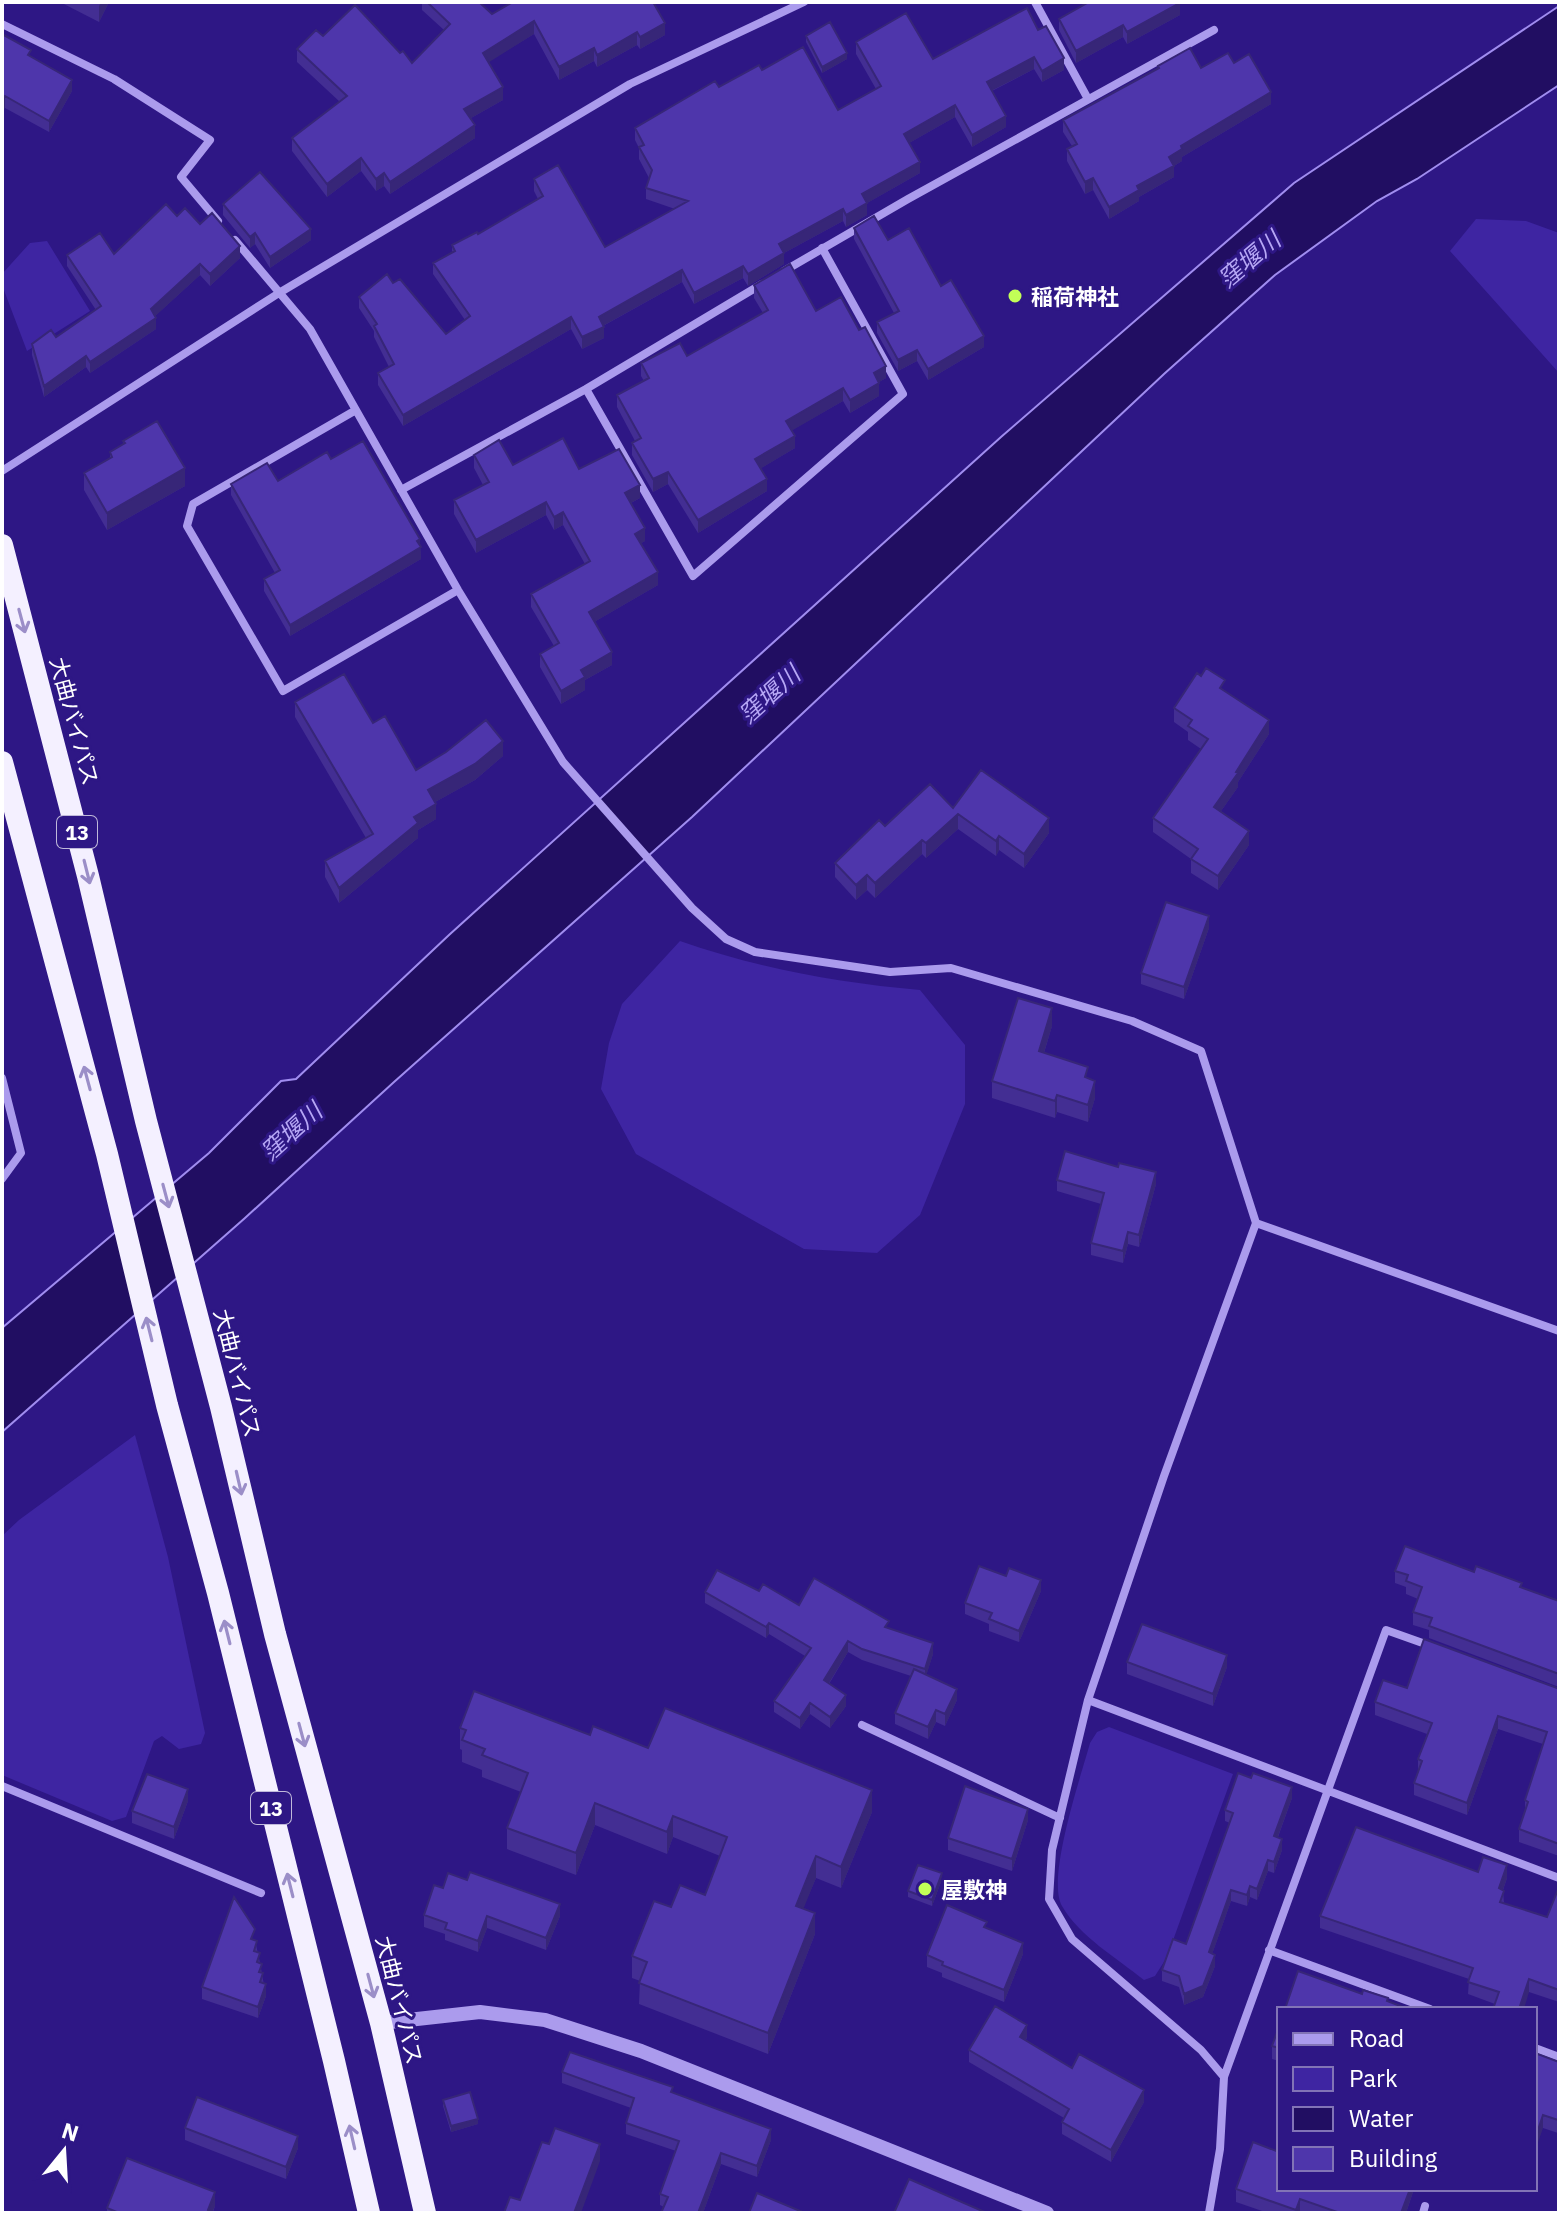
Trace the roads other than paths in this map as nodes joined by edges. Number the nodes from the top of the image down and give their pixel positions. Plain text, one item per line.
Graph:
1 (804, 2) edge
2 (1035, 2) edge
3 (2, 24) edge
4 (1214, 30) dead end
5 (1088, 99) junction
6 (220, 223) edge
7 (230, 235) edge
8 (822, 248) junction
9 (279, 293) junction
10 (586, 389) junction
11 (356, 410) junction
12 (2, 471) edge
13 (401, 490) junction
14 (2, 545) edge
15 (458, 590) junction
16 (2, 762) edge
17 (2, 1078) edge
18 (2, 1179) edge
19 (1256, 1223) junction
20 (1559, 1331) edge
21 (1444, 1651) edge
22 (1088, 1700) junction
23 (862, 1725) dead end
24 (2, 1786) edge
25 (1328, 1789) junction
26 (1060, 1818) junction
27 (1559, 1878) edge
28 (261, 1893) dead end
29 (1269, 1950) junction
30 (1425, 2007) edge
31 (381, 2023) junction
32 (1537, 2049) edge
33 (1559, 2057) edge
34 (1224, 2077) junction
35 (369, 2213) edge
36 (425, 2213) edge
37 (1047, 2213) edge
38 (1209, 2213) edge

1 - 9 street
2 - 5 street
3 - 6 street
4 - 5 street
5 - 8 street
7 - 9 street
8 - 10 street
8 - 10 street
9 - 11 street
9 - 12 street
10 - 13 street
11 - 13 street
11 - 15 street
13 - 15 street
14 -> 31 highway, 大曲バイパス / 13
15 - 19 street
35 -> 16 highway, 13
17 - 18 street
19 - 20 street
19 - 22 street
21 - 25 street
22 - 25 street
22 - 26 street
23 - 26 street
24 - 28 street
25 - 27 street
25 - 29 street
26 - 34 street
29 - 30 street
29 - 34 street
31 - 36 highway, 大曲バイパス / 13
31 - 37 street
32 - 33 street
34 - 38 street

